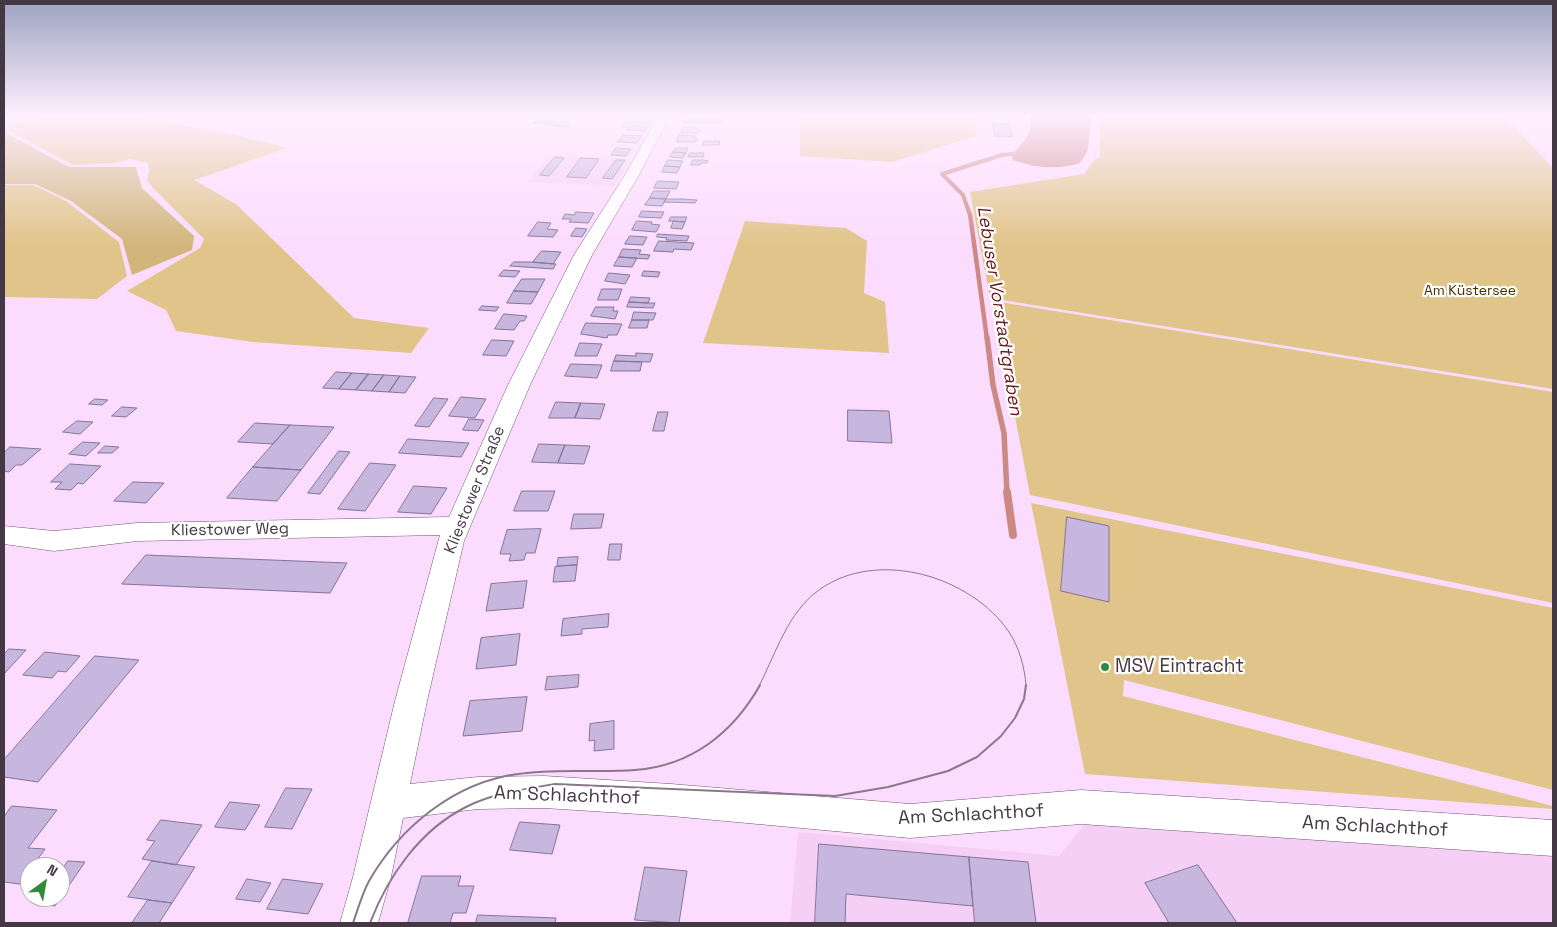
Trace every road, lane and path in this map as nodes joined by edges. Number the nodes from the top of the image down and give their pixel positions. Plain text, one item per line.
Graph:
1 (641, 159) edge
2 (458, 526) junction
3 (4, 535) edge
4 (389, 803) junction
5 (1553, 838) edge
6 (358, 923) edge

1 - 2 street, Kliestower Straße
2 - 3 street, Kliestower Weg
2 - 4 street, Kliestower Straße
4 - 5 street, Am Schlachthof
4 - 6 street, Kliestower Straße

